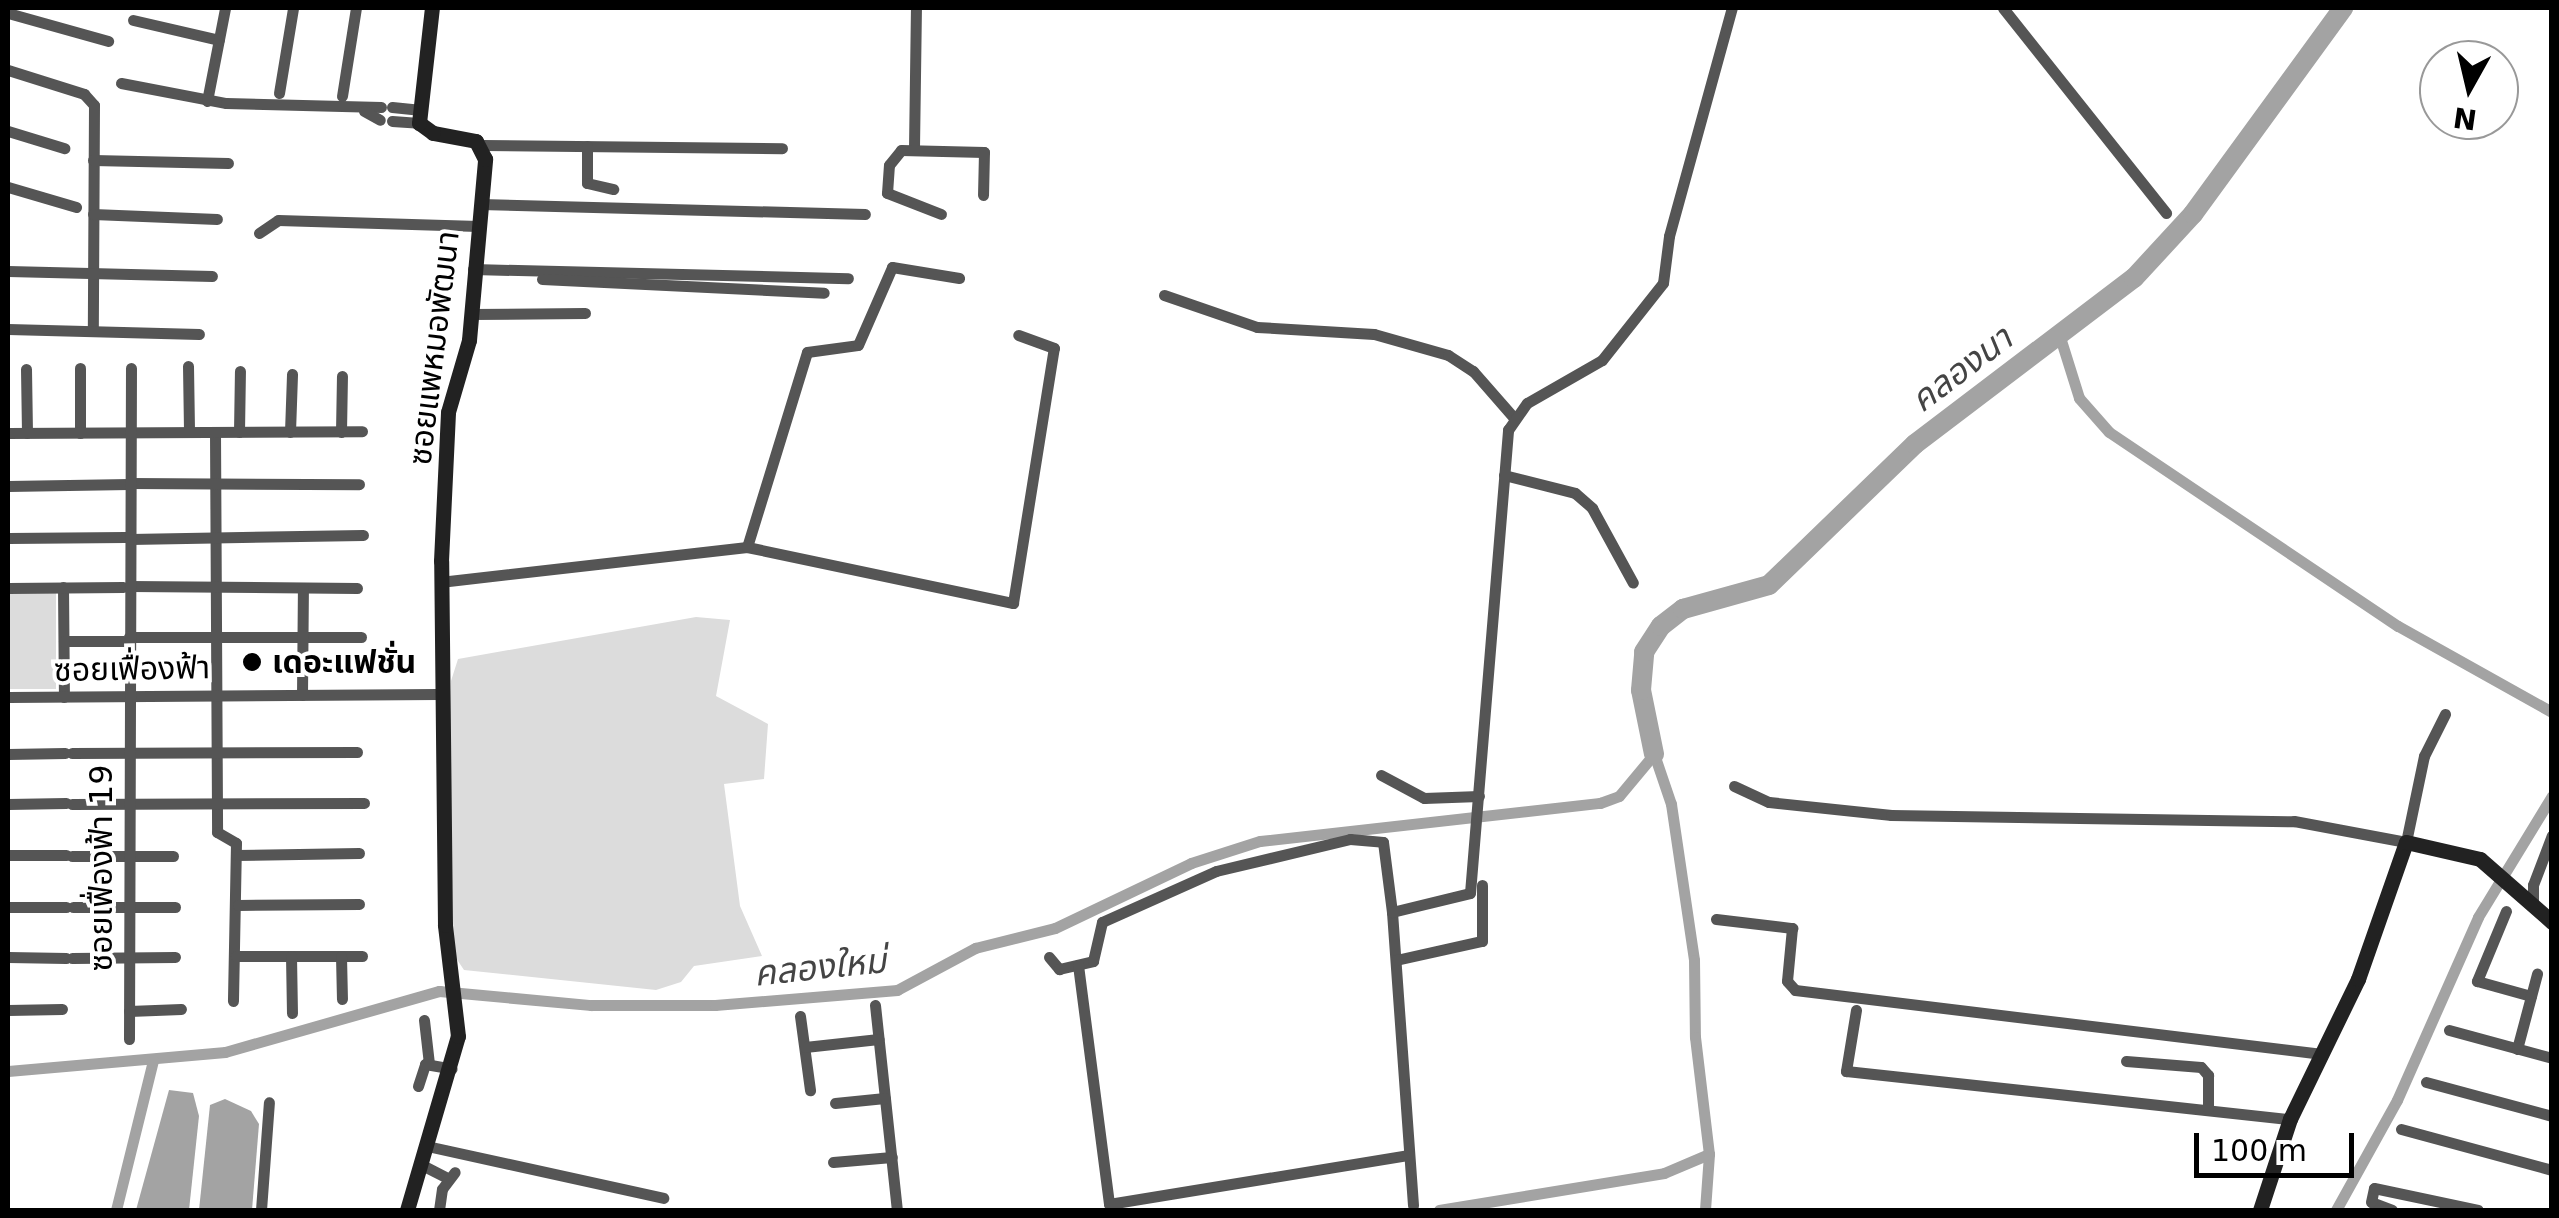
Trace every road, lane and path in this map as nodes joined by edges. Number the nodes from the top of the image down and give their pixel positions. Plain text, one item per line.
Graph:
1 (225, 8) edge
2 (293, 8) edge
3 (356, 8) edge
4 (432, 8) edge
5 (916, 8) edge
6 (1732, 8) edge
7 (2003, 8) edge
8 (8, 13) edge
9 (133, 20) dead end
10 (218, 40) junction
11 (108, 41) dead end
12 (8, 70) edge
13 (121, 83) dead end
14 (279, 93) dead end
15 (342, 96) dead end
16 (207, 101) junction
17 (419, 116) junction
18 (8, 131) edge
19 (482, 145) junction
20 (587, 146) junction
21 (64, 148) dead end
22 (782, 148) dead end
23 (914, 148) junction
24 (94, 160) junction
25 (228, 162) dead end
26 (8, 186) edge
27 (613, 189) dead end
28 (983, 195) dead end
29 (480, 204) junction
30 (76, 207) dead end
31 (2166, 213) dead end
32 (93, 214) junction
33 (865, 214) dead end
34 (941, 214) dead end
35 (217, 219) dead end
36 (478, 226) junction
37 (259, 233) dead end
38 (8, 271) edge
39 (94, 272) junction
40 (473, 272) junction
41 (212, 276) dead end
42 (848, 278) dead end
43 (959, 278) dead end
44 (824, 293) dead end
45 (1164, 296) dead end
46 (470, 314) junction
47 (585, 314) dead end
48 (8, 329) edge
49 (93, 331) junction
50 (199, 334) dead end
51 (1018, 336) dead end
52 (188, 366) dead end
53 (26, 368) dead end
54 (80, 368) dead end
55 (131, 368) dead end
56 (240, 371) dead end
57 (292, 374) dead end
58 (342, 376) dead end
59 (1520, 412) junction
60 (189, 432) junction
61 (214, 432) junction
62 (240, 432) junction
63 (290, 432) junction
64 (341, 432) junction
65 (362, 432) dead end
66 (8, 433) edge
67 (26, 433) junction
68 (80, 433) junction
69 (131, 434) junction
70 (1504, 475) junction
71 (130, 484) junction
72 (215, 484) junction
73 (359, 484) dead end
74 (8, 486) edge
75 (364, 535) dead end
76 (8, 538) edge
77 (128, 538) junction
78 (215, 538) junction
79 (747, 547) junction
80 (440, 582) junction
81 (1633, 583) dead end
82 (127, 586) junction
83 (8, 588) edge
84 (63, 588) junction
85 (215, 588) junction
86 (303, 588) junction
87 (357, 588) dead end
88 (215, 637) junction
89 (361, 637) dead end
90 (126, 639) junction
91 (303, 639) junction
92 (64, 641) junction
93 (302, 694) junction
94 (438, 694) junction
95 (218, 695) junction
96 (8, 697) edge
97 (64, 697) junction
98 (129, 698) junction
99 (2445, 714) dead end
100 (357, 752) dead end
101 (129, 753) junction
102 (217, 753) junction
103 (8, 754) edge
104 (1381, 775) dead end
105 (1734, 786) dead end
106 (1479, 802) junction
107 (217, 803) junction
108 (364, 803) dead end
109 (8, 804) edge
110 (129, 804) junction
111 (2552, 835) edge
112 (2406, 842) junction
113 (359, 854) dead end
114 (8, 855) edge
115 (236, 855) junction
116 (129, 856) junction
117 (173, 856) dead end
118 (1482, 885) dead end
119 (359, 904) dead end
120 (238, 905) junction
121 (129, 906) junction
122 (2533, 906) junction
123 (8, 907) edge
124 (176, 907) dead end
125 (1392, 912) junction
126 (2506, 912) dead end
127 (1716, 920) dead end
128 (2552, 922) edge
129 (236, 956) junction
130 (290, 956) junction
131 (341, 956) junction
132 (362, 956) dead end
133 (8, 957) edge
134 (175, 957) dead end
135 (1049, 957) dead end
136 (129, 958) junction
137 (1396, 960) junction
138 (1078, 965) junction
139 (2537, 974) dead end
140 (2531, 996) junction
141 (342, 999) dead end
142 (233, 1001) dead end
143 (875, 1005) dead end
144 (62, 1008) dead end
145 (180, 1009) dead end
146 (8, 1010) edge
147 (1856, 1010) dead end
148 (129, 1011) junction
149 (292, 1013) dead end
150 (800, 1016) dead end
151 (424, 1020) dead end
152 (2449, 1030) dead end
153 (129, 1039) dead end
154 (878, 1039) junction
155 (805, 1047) junction
156 (2516, 1049) junction
157 (2322, 1054) junction
158 (2552, 1058) edge
159 (2126, 1061) dead end
160 (428, 1064) junction
161 (452, 1069) junction
162 (2426, 1082) dead end
163 (418, 1086) dead end
164 (810, 1090) dead end
165 (885, 1098) junction
166 (270, 1102) dead end
167 (834, 1103) dead end
168 (2208, 1108) junction
169 (2552, 1116) edge
170 (2290, 1119) junction
171 (2401, 1129) dead end
172 (427, 1146) junction
173 (1409, 1155) junction
174 (892, 1158) junction
175 (834, 1162) dead end
176 (420, 1166) junction
177 (2552, 1170) edge
178 (662, 1198) dead end
179 (1413, 1205) dead end
180 (1135, 1207) edge
181 (261, 1210) edge
182 (407, 1210) edge
183 (439, 1210) edge
184 (897, 1210) edge
185 (2260, 1210) edge
186 (2392, 1210) edge
187 (2471, 1210) edge

1 - 10 street
2 - 14 street
3 - 15 street
4 - 17 street
5 - 23 street
6 - 59 street
7 - 31 street
8 - 11 street
9 - 10 street
10 - 16 street
12 - 24 street
13 - 16 street
16 - 17 street
17 - 19 street
18 - 21 street
19 - 20 street
19 - 29 street, ซอยแพหมอพัฒนา
20 - 22 street
20 - 27 street
23 - 28 street
23 - 34 street
24 - 25 street
24 - 32 street
26 - 30 street
29 - 33 street
29 - 36 street, ซอยแพหมอพัฒนา
32 - 35 street
32 - 39 street
36 - 37 street
36 - 40 street, ซอยแพหมอพัฒนา
38 - 39 street
39 - 41 street
39 - 49 street
40 - 42 street
40 - 44 street
40 - 46 street, ซอยแพหมอพัฒนา
43 - 79 street
45 - 59 street
46 - 47 street
46 - 80 street, ซอยแพหมอพัฒนา
48 - 49 street
49 - 50 street
51 - 79 street
52 - 60 street
53 - 67 street
54 - 68 street
55 - 69 street, ซอยเฟื่องฟ้า 19
56 - 62 street
57 - 63 street
58 - 64 street
59 - 70 street
60 - 61 street
60 - 69 street
61 - 62 street
61 - 72 street
62 - 63 street
63 - 64 street
64 - 65 street
66 - 67 street
67 - 68 street
68 - 69 street
69 - 71 street, ซอยเฟื่องฟ้า 19
70 - 81 street
70 - 106 street
71 - 72 street
71 - 74 street
71 - 77 street, ซอยเฟื่องฟ้า 19
72 - 73 street
72 - 78 street
75 - 78 street
76 - 77 street
77 - 78 street
77 - 82 street, ซอยเฟื่องฟ้า 19
78 - 85 street
79 - 80 street
80 - 94 street, ซอยแพหมอพัฒนา
82 - 84 street
82 - 85 street
82 - 90 street, ซอยเฟื่องฟ้า 19
83 - 84 street
84 - 92 street
85 - 86 street
85 - 88 street
86 - 87 street
86 - 91 street
88 - 90 street
88 - 91 street
88 - 95 street
89 - 91 street
90 - 92 street
90 - 98 street, ซอยเฟื่องฟ้า 19
91 - 93 street
92 - 97 street
93 - 94 street, ซอยเฟื่องฟ้า
93 - 95 street, ซอยเฟื่องฟ้า
94 - 161 street, ซอยแพหมอพัฒนา
95 - 98 street, ซอยเฟื่องฟ้า
95 - 102 street
96 - 97 street, ซอยเฟื่องฟ้า
97 - 98 street, ซอยเฟื่องฟ้า
98 - 101 street, ซอยเฟื่องฟ้า 19
99 - 112 street
100 - 102 street
101 - 102 street
101 - 103 street
101 - 110 street, ซอยเฟื่องฟ้า 19
102 - 107 street
104 - 106 street
105 - 112 street
106 - 125 street
107 - 108 street
107 - 110 street
107 - 115 street
109 - 110 street
110 - 116 street, ซอยเฟื่องฟ้า 19
111 - 122 street
112 - 122 street
112 - 157 street
113 - 115 street
114 - 116 street
115 - 120 street
116 - 117 street
116 - 121 street, ซอยเฟื่องฟ้า 19
118 - 137 street
119 - 120 street
120 - 129 street
121 - 123 street
121 - 124 street
121 - 136 street, ซอยเฟื่องฟ้า 19
122 - 128 street
125 - 137 street
125 - 138 street
126 - 140 street
127 - 157 street
129 - 130 street
129 - 142 street
130 - 131 street
130 - 149 street
131 - 132 street
131 - 141 street
133 - 136 street
134 - 136 street
135 - 138 street
136 - 148 street, ซอยเฟื่องฟ้า 19
137 - 173 street
138 - 180 street
139 - 140 street
140 - 156 street
143 - 154 street
144 - 146 street
145 - 148 street
147 - 168 street
148 - 153 street, ซอยเฟื่องฟ้า 19
150 - 155 street
151 - 160 street
152 - 156 street
154 - 155 street
154 - 165 street
155 - 164 street
156 - 158 street
157 - 170 street
159 - 168 street
160 - 161 street
160 - 163 street
161 - 172 street
162 - 169 street
165 - 167 street
165 - 174 street
166 - 181 street
168 - 170 street
170 - 185 street
171 - 177 street
172 - 176 street
172 - 178 street
173 - 179 street
173 - 180 street
174 - 175 street
174 - 184 street
176 - 182 street
176 - 183 street
186 - 187 street

